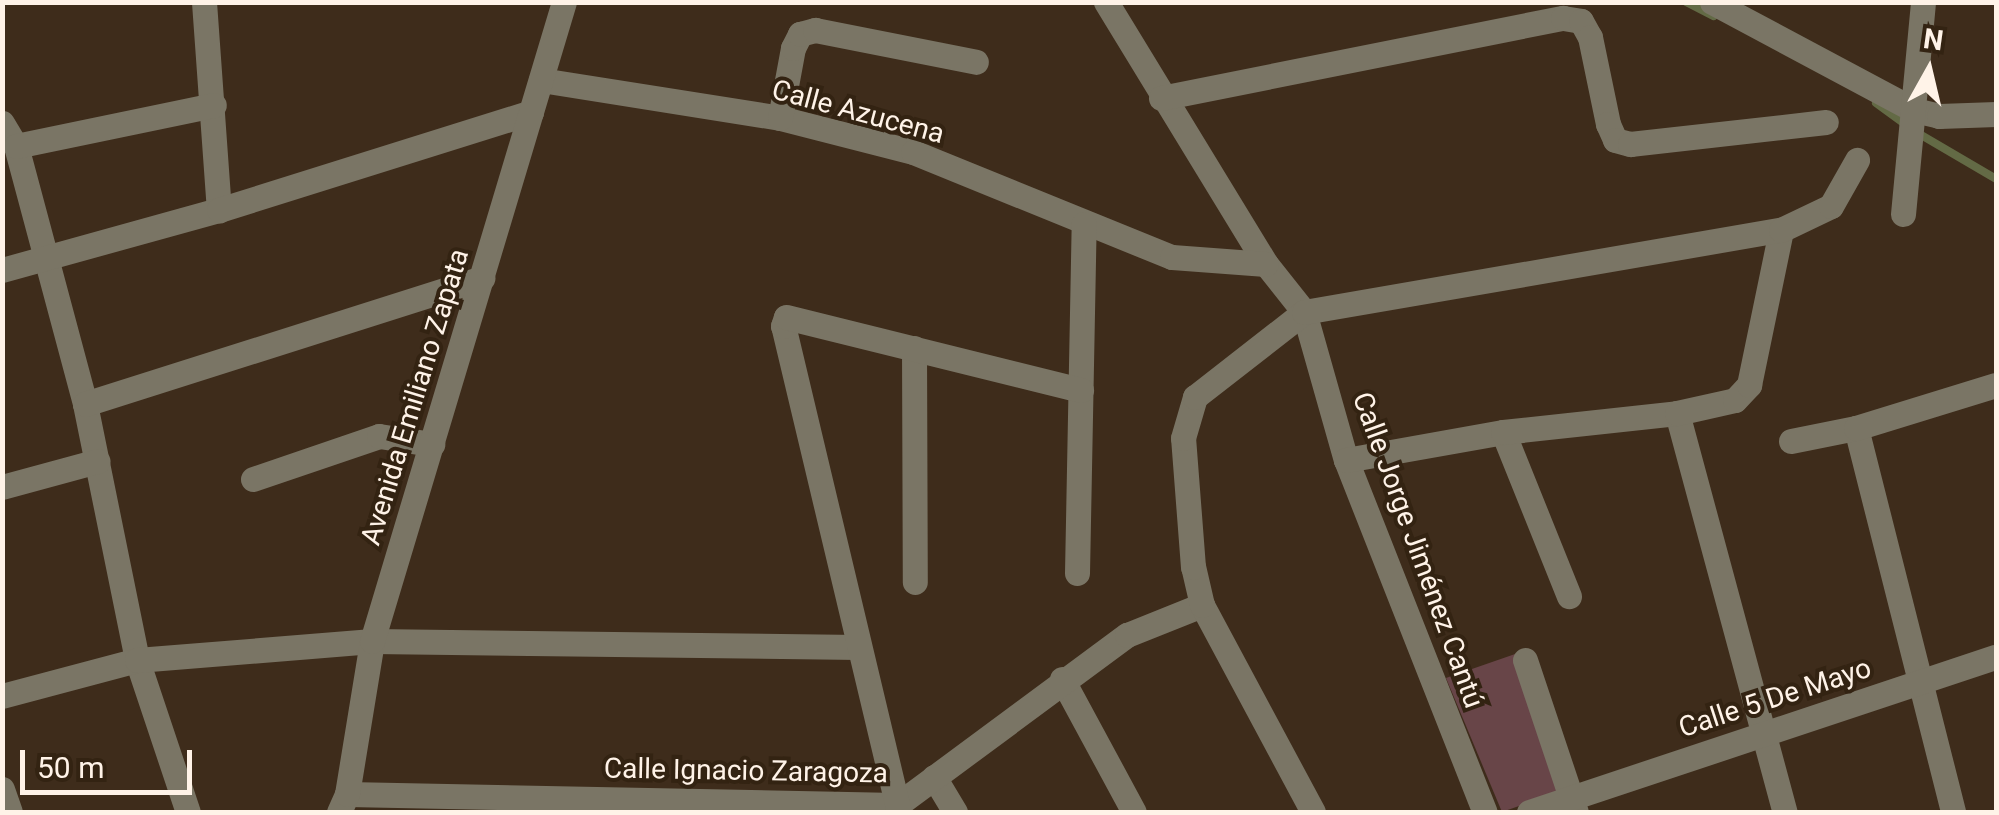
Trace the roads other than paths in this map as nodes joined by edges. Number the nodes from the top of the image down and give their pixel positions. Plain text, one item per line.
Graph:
1 (204, 2) edge
2 (564, 2) edge
3 (1106, 2) edge
4 (1712, 2) edge
5 (1922, 2) edge
6 (976, 62) dead end
7 (540, 80) junction
8 (1161, 98) junction
9 (214, 105) junction
10 (1914, 110) junction
11 (530, 112) junction
12 (1996, 114) edge
13 (780, 118) junction
14 (1826, 122) dead end
15 (2, 123) edge
16 (16, 146) junction
17 (1856, 160) dead end
18 (219, 210) junction
19 (1903, 214) dead end
20 (1084, 224) junction
21 (1781, 230) junction
22 (48, 260) junction
23 (1266, 264) junction
24 (2, 270) edge
25 (482, 278) junction
26 (1304, 312) junction
27 (914, 348) junction
28 (1996, 385) edge
29 (1081, 390) junction
30 (86, 404) junction
31 (1676, 413) junction
32 (1856, 428) junction
33 (1503, 432) junction
34 (1791, 441) dead end
35 (432, 444) junction
36 (98, 460) junction
37 (1346, 460) junction
38 (253, 479) dead end
39 (2, 487) edge
40 (1076, 574) dead end
41 (915, 582) dead end
42 (1569, 596) dead end
43 (1202, 604) junction
44 (372, 641) junction
45 (859, 647) junction
46 (1996, 656) edge
47 (137, 660) junction
48 (1524, 660) dead end
49 (1062, 680) junction
50 (1918, 683) junction
51 (2, 696) edge
52 (1764, 732) junction
53 (934, 777) junction
54 (2, 789) edge
55 (343, 803) edge
56 (1574, 805) edge
57 (898, 809) edge
58 (10, 812) edge
59 (188, 812) edge
60 (955, 812) edge
61 (1134, 812) edge
62 (1313, 812) edge
63 (1486, 812) edge
64 (1528, 812) edge
65 (1785, 812) edge
66 (1953, 812) edge

1 - 9 street
2 - 7 street, Avenida Emiliano Zapata
3 - 8 street, Calle Jorge Jiménez Cantú
4 - 10 street
5 - 10 street
6 - 13 street
7 - 11 street, Avenida Emiliano Zapata
7 - 13 street, Calle Azucena
8 - 14 street
8 - 23 street, Calle Jorge Jiménez Cantú
9 - 16 street
9 - 18 street
10 - 12 street
10 - 19 street
11 - 18 street
11 - 25 street, Avenida Emiliano Zapata
13 - 20 street, Calle Azucena
15 - 16 street
16 - 22 street
17 - 21 street
18 - 22 street
20 - 23 street, Calle Azucena
20 - 29 street
21 - 26 street
21 - 31 street
22 - 24 street
22 - 30 street
23 - 26 street, Calle Jorge Jiménez Cantú
25 - 30 street
25 - 35 street, Avenida Emiliano Zapata
26 - 37 street, Calle Jorge Jiménez Cantú
26 - 43 street
27 - 29 street
27 - 41 street
27 - 45 street
28 - 32 street
29 - 40 street
30 - 36 street
31 - 33 street
31 - 52 street
32 - 34 street
32 - 50 street
33 - 37 street
33 - 42 street
35 - 38 street
35 - 44 street, Avenida Emiliano Zapata
36 - 39 street
36 - 47 street
37 - 63 street, Calle Jorge Jiménez Cantú
43 - 49 street, Calle Ignacio Zaragoza
43 - 62 street
44 - 45 street
44 - 47 street
44 - 55 street, Avenida Emiliano Zapata
45 - 57 street
46 - 50 street, Calle 5 De Mayo
47 - 51 street
47 - 59 street
48 - 56 street
49 - 53 street, Calle Ignacio Zaragoza
49 - 61 street
50 - 52 street, Calle 5 De Mayo
50 - 66 street
52 - 56 street, Calle 5 De Mayo
52 - 65 street
53 - 57 street, Calle Ignacio Zaragoza
53 - 60 street
54 - 58 street
55 - 57 street, Calle Ignacio Zaragoza
56 - 64 street, Calle 5 De Mayo

